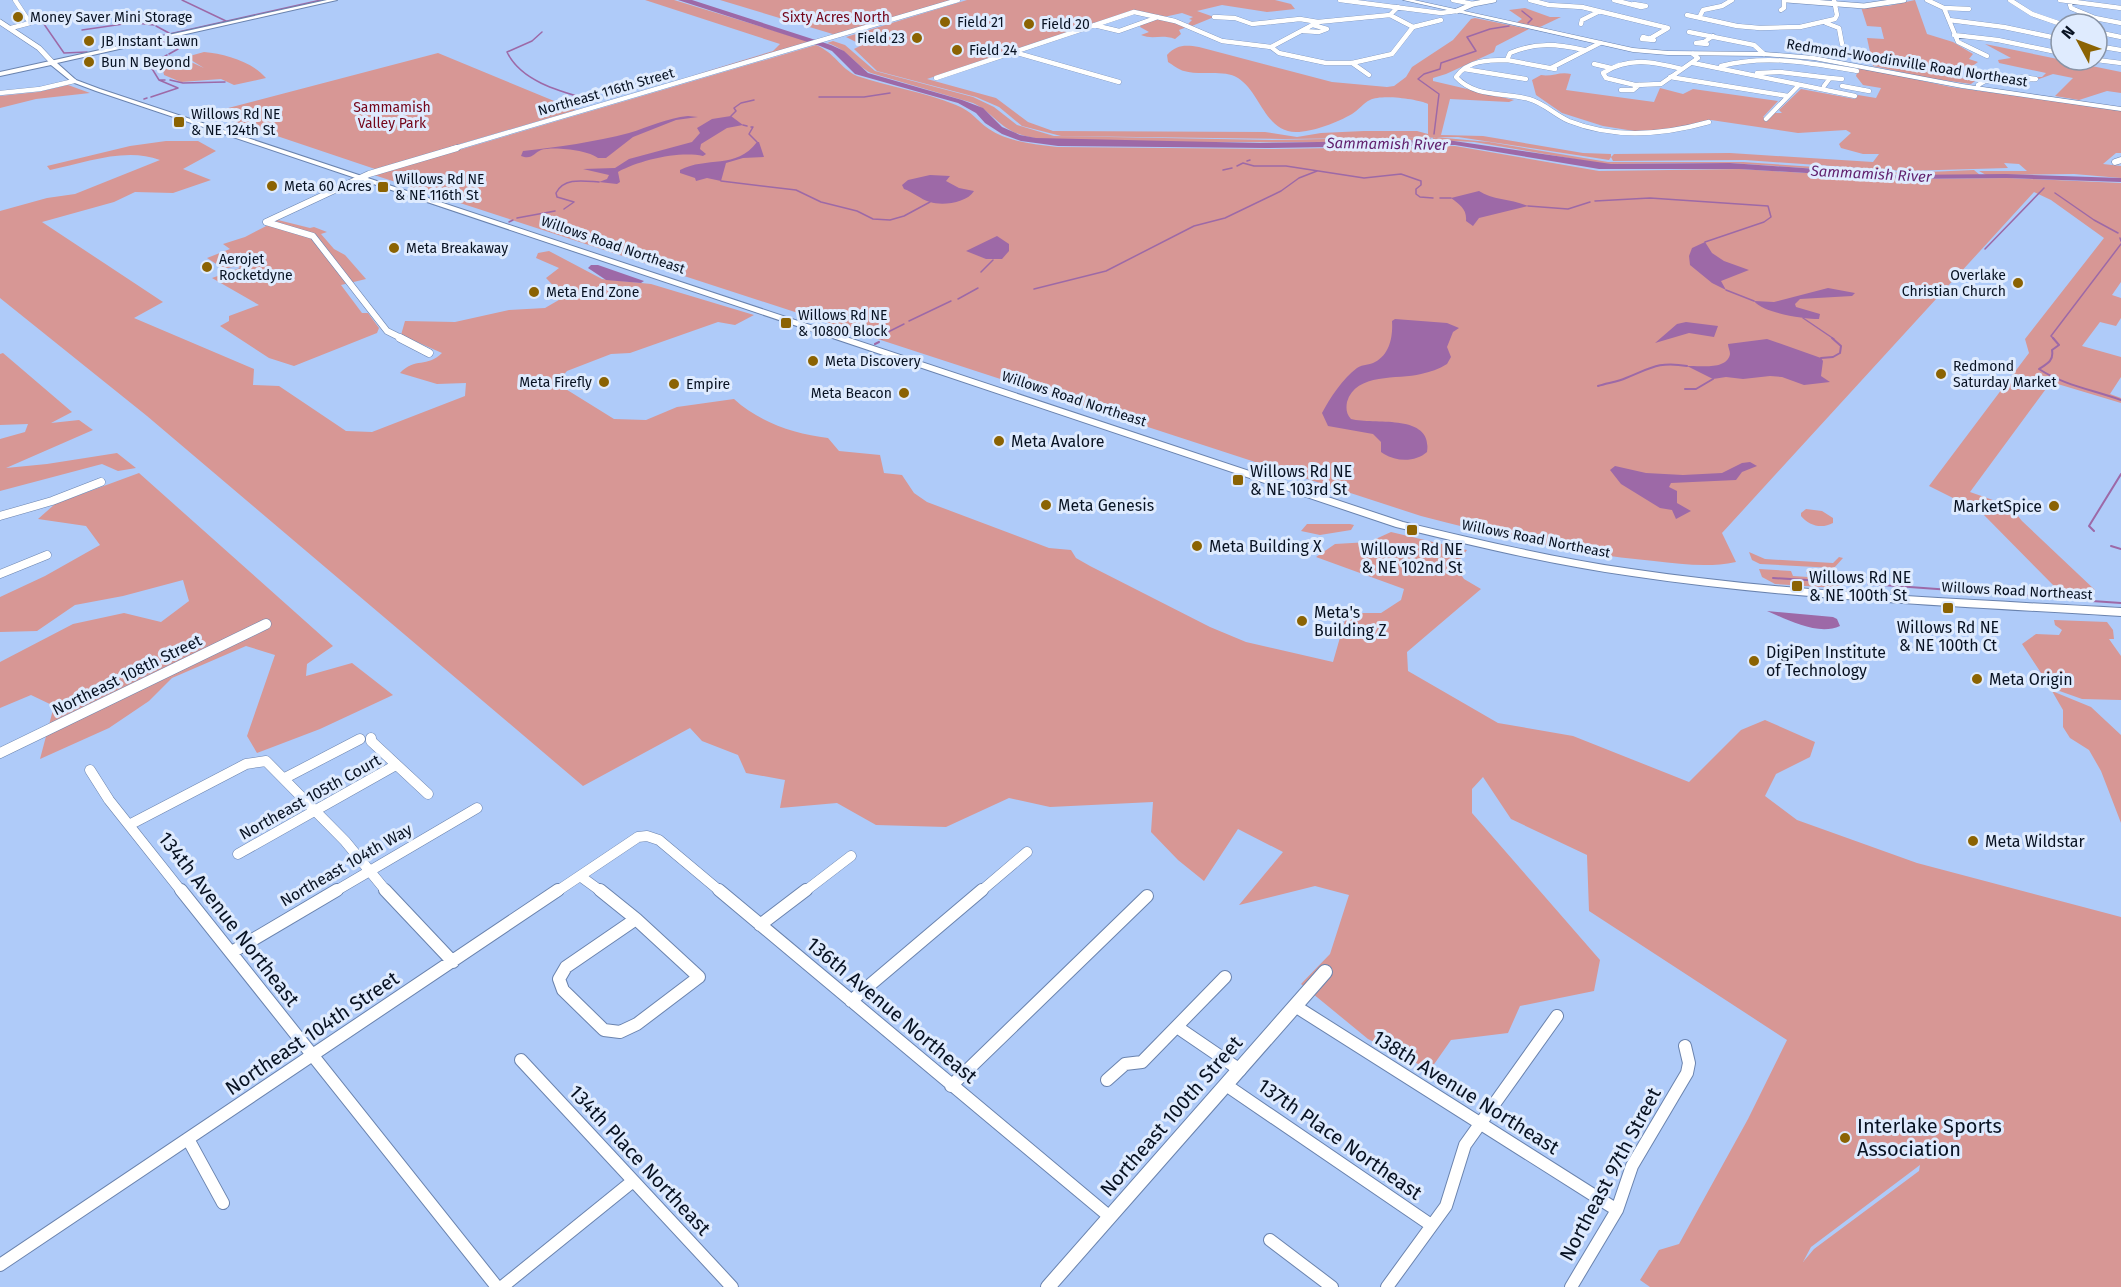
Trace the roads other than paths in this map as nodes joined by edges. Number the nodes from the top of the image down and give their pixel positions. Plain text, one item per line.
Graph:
1 (15, 0) edge
2 (334, 0) edge
3 (958, 0) edge
4 (1340, 0) edge
5 (1406, 0) edge
6 (1453, 0) edge
7 (1494, 0) edge
8 (1530, 0) edge
9 (1614, 0) edge
10 (1732, 0) edge
11 (1786, 0) edge
12 (1904, 0) edge
13 (1927, 0) edge
14 (2010, 0) edge
15 (2060, 0) edge
16 (2069, 1) edge
17 (1834, 2) edge
18 (1473, 4) junction
19 (1634, 4) dead end
20 (1398, 8) junction
21 (1944, 8) junction
22 (2121, 8) edge
23 (1975, 9) dead end
24 (1781, 10) dead end
25 (1443, 11) junction
26 (1457, 11) junction
27 (1598, 12) junction
28 (1390, 15) junction
29 (1687, 15) dead end
30 (1700, 16) junction
31 (1160, 17) junction
32 (1215, 17) dead end
33 (1758, 19) dead end
34 (1441, 20) dead end
35 (1949, 20) junction
36 (2049, 20) edge
37 (0, 22) edge
38 (1825, 23) junction
39 (2121, 23) edge
40 (1316, 24) junction
41 (1581, 24) dead end
42 (1094, 25) junction
43 (1413, 27) junction
44 (1771, 27) junction
45 (11, 28) junction
46 (1303, 31) junction
47 (1689, 32) dead end
48 (1954, 35) junction
49 (1713, 36) junction
50 (2049, 37) edge
51 (1651, 38) dead end
52 (1704, 42) dead end
53 (1600, 43) junction
54 (1842, 44) dead end
55 (1271, 47) junction
56 (1584, 50) junction
57 (1762, 51) junction
58 (2049, 51) edge
59 (1014, 52) junction
60 (1693, 54) junction
61 (1987, 56) dead end
62 (1507, 60) junction
63 (52, 63) junction
64 (1352, 63) junction
65 (1693, 63) junction
66 (1731, 63) junction
67 (1594, 64) dead end
68 (1721, 66) dead end
69 (1777, 67) junction
70 (1551, 68) junction
71 (1611, 68) junction
72 (1745, 68) junction
73 (1464, 69) junction
74 (1558, 69) dead end
75 (1682, 69) junction
76 (1857, 71) dead end
77 (1780, 72) junction
78 (1737, 73) junction
79 (1757, 73) dead end
80 (0, 74) edge
81 (1842, 74) junction
82 (1369, 75) dead end
83 (1670, 77) junction
84 (936, 78) dead end
85 (1830, 78) junction
86 (1526, 79) dead end
87 (2022, 79) dead end
88 (74, 81) junction
89 (1119, 82) dead end
90 (1639, 85) junction
91 (1799, 86) junction
92 (1824, 86) dead end
93 (1842, 86) junction
94 (1978, 88) junction
95 (1621, 90) dead end
96 (1869, 91) dead end
97 (1838, 92) junction
98 (0, 93) edge
99 (1788, 96) junction
100 (1855, 96) dead end
101 (2121, 109) edge
102 (1766, 118) dead end
103 (1709, 122) dead end
104 (360, 177) junction
105 (429, 353) dead end
106 (101, 482) dead end
107 (0, 516) edge
108 (47, 555) dead end
109 (0, 574) edge
110 (2121, 612) edge
111 (266, 624) dead end
112 (0, 753) edge
113 (396, 765) junction
114 (90, 770) dead end
115 (285, 778) junction
116 (428, 794) dead end
117 (477, 808) dead end
118 (316, 810) junction
119 (129, 825) junction
120 (647, 836) joint
121 (1028, 852) dead end
122 (238, 854) dead end
123 (851, 856) dead end
124 (370, 870) junction
125 (580, 876) junction
126 (1147, 896) dead end
127 (636, 919) junction
128 (760, 924) junction
129 (232, 952) junction
130 (453, 962) junction
131 (1325, 972) dead end
132 (1225, 977) dead end
133 (851, 1000) junction
134 (1295, 1006) junction
135 (1557, 1016) dead end
136 (1177, 1027) junction
137 (1685, 1046) dead end
138 (312, 1056) junction
139 (521, 1060) dead end
140 (1240, 1070) junction
141 (1107, 1080) dead end
142 (1226, 1085) junction
143 (951, 1086) junction
144 (1479, 1123) junction
145 (188, 1139) junction
146 (633, 1181) junction
147 (223, 1203) dead end
148 (1617, 1210) junction
149 (1110, 1217) junction
150 (1431, 1226) junction
151 (1269, 1240) dead end
152 (0, 1265) edge
153 (499, 1287) edge
154 (732, 1287) edge
155 (1048, 1287) edge
156 (1332, 1287) edge
157 (1388, 1287) edge
158 (1571, 1287) edge

1 - 45 street
2 - 63 main road
3 - 104 street, Northeast 116th Street
4 - 20 street
5 - 25 main road, Redmond-Woodinville Road Northeast
6 - 18 street
7 - 18 street
8 - 27 street
9 - 19 street
10 - 30 street
11 - 17 street
11 - 24 street
12 - 17 street
13 - 21 street
14 - 36 street
15 - 16 street
16 - 22 street
16 - 39 street
17 - 38 street
18 - 26 street
20 - 25 street
20 - 28 street
21 - 23 street
21 - 35 street
25 - 26 main road, Redmond-Woodinville Road Northeast
26 - 53 main road, Redmond-Woodinville Road Northeast
27 - 41 street
27 - 51 street
28 - 40 street
28 - 43 street
29 - 30 street
30 - 44 street
31 - 42 street
31 - 42 street
31 - 55 street
32 - 40 street
33 - 44 street
34 - 43 street
35 - 48 street
35 - 50 street
37 - 45 street
38 - 44 street
38 - 54 street
40 - 46 street
40 - 46 street
42 - 59 street
43 - 64 street
45 - 63 street
46 - 55 street
47 - 49 street
48 - 58 street
48 - 61 street
49 - 52 street
49 - 57 street
53 - 56 street
53 - 60 main road, Redmond-Woodinville Road Northeast
55 - 64 street
56 - 62 street
56 - 70 street
57 - 60 main road, Redmond-Woodinville Road Northeast
57 - 94 main road, Redmond-Woodinville Road Northeast
59 - 84 street
59 - 89 street
60 - 65 street
62 - 70 street
62 - 73 street
63 - 80 main road
63 - 88 main road, Willows Road Northeast
64 - 82 street
65 - 75 street
65 - 78 street
66 - 68 street
66 - 72 street
66 - 81 street
67 - 71 street
69 - 72 street
69 - 77 street
69 - 81 street
70 - 74 street
71 - 75 street
71 - 90 street
72 - 78 street
73 - 86 street
73 - 103 street
75 - 83 street
76 - 81 street
77 - 79 street
77 - 85 street
78 - 91 street
81 - 85 street
81 - 93 street
83 - 90 street
83 - 99 street
85 - 92 street
87 - 94 street
88 - 98 street
88 - 104 main road, Willows Road Northeast
90 - 95 street
91 - 97 street
91 - 99 street
93 - 96 street
93 - 97 street
94 - 101 main road, Redmond-Woodinville Road Northeast
97 - 100 street
99 - 102 street
104 - 105 street, Northeast 116th Street
104 - 110 main road, Willows Road Northeast
106 - 107 street
108 - 109 street
111 - 112 street, Northeast 108th Street
113 - 115 street
113 - 116 street
113 - 118 street, Northeast 105th Court
114 - 119 street, 134th Avenue Northeast
115 - 118 street
115 - 119 street
117 - 124 street, Northeast 104th Way
118 - 122 street, Northeast 105th Court
118 - 124 street
119 - 129 street, 134th Avenue Northeast
120 - 125 street, Northeast 104th Street
120 - 128 street, 136th Avenue Northeast
121 - 133 street
123 - 128 street
124 - 129 street, Northeast 104th Way
124 - 130 street
125 - 127 street
125 - 130 street, Northeast 104th Street
126 - 143 street
127 - 127 street
128 - 133 street, 136th Avenue Northeast
129 - 138 street, 134th Avenue Northeast
130 - 138 street, Northeast 104th Street
131 - 134 street, Northeast 100th Street
132 - 136 street
133 - 143 street, 136th Avenue Northeast
134 - 140 street, Northeast 100th Street
134 - 144 street, 138th Avenue Northeast
135 - 144 street
136 - 140 street
136 - 141 street
137 - 148 street, Northeast 97th Street
138 - 145 street, Northeast 104th Street
138 - 153 street, 134th Avenue Northeast
139 - 146 street, 134th Place Northeast
140 - 142 street, Northeast 100th Street
142 - 149 street, Northeast 100th Street
142 - 150 street, 137th Place Northeast
143 - 149 street, 136th Avenue Northeast
144 - 148 street, 138th Avenue Northeast
144 - 150 street
145 - 147 street
145 - 152 street, Northeast 104th Street
146 - 153 street
146 - 154 street, 134th Place Northeast
148 - 158 street, Northeast 97th Street
149 - 155 street, Northeast 100th Street
150 - 157 street
151 - 156 street

